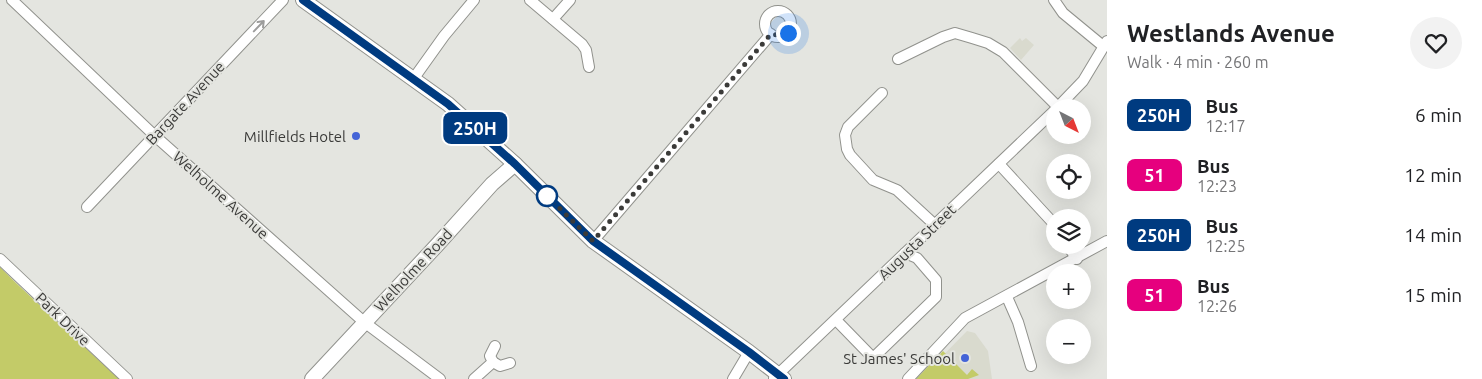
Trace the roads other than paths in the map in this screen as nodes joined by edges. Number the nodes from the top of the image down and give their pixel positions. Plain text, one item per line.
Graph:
1 (12, 0) edge
2 (283, 0) edge
3 (303, 0) edge
4 (474, 0) edge
5 (530, 0) edge
6 (570, 0) edge
7 (1054, 0) edge
8 (553, 20) junction
9 (771, 34) dead end
10 (1105, 44) edge
11 (898, 59) dead end
12 (589, 66) dead end
13 (414, 78) junction
14 (882, 93) dead end
15 (1048, 99) edge
16 (1066, 99) edge
17 (1046, 119) edge
18 (155, 136) junction
19 (515, 164) junction
20 (999, 164) junction
21 (87, 207) dead end
22 (1046, 216) edge
23 (935, 225) junction
24 (593, 241) junction
25 (1107, 242) edge
26 (905, 253) junction
27 (1073, 254) edge
28 (0, 258) edge
29 (1077, 259) junction
30 (1007, 297) junction
31 (836, 320) junction
32 (364, 322) junction
33 (495, 346) dead end
34 (749, 352) junction
35 (493, 362) junction
36 (510, 363) dead end
37 (1031, 366) dead end
38 (778, 377) edge
39 (127, 379) edge
40 (312, 379) edge
41 (440, 379) edge
42 (474, 379) edge
43 (733, 379) edge
44 (908, 379) edge

1 - 18 street, Welholme Avenue
18 -> 2 street, Bargate Avenue
3 - 13 main road
4 - 13 street
5 - 8 street
6 - 8 street
7 - 10 street
8 - 12 street
9 - 24 street
10 - 16 street, Augusta Street
11 - 15 street
13 - 19 main road
14 - 23 street
17 - 20 street, Augusta Street
18 - 21 street, Bargate Avenue
18 - 32 street, Welholme Avenue
19 - 24 main road
19 - 32 main road, Welholme Road
20 - 22 street
20 - 23 street, Augusta Street
23 - 26 street, Augusta Street
24 - 34 main road
25 - 29 street
26 - 31 street, Augusta Street
26 - 31 street
27 - 29 street
28 - 39 street, Park Drive
29 - 30 street
30 - 37 street
30 - 44 street
31 - 38 street, Augusta Street
32 - 40 main road, Welholme Road
32 - 41 street, Welholme Avenue
33 - 35 street
34 - 38 main road
34 - 43 street
35 - 36 street
35 - 42 street

